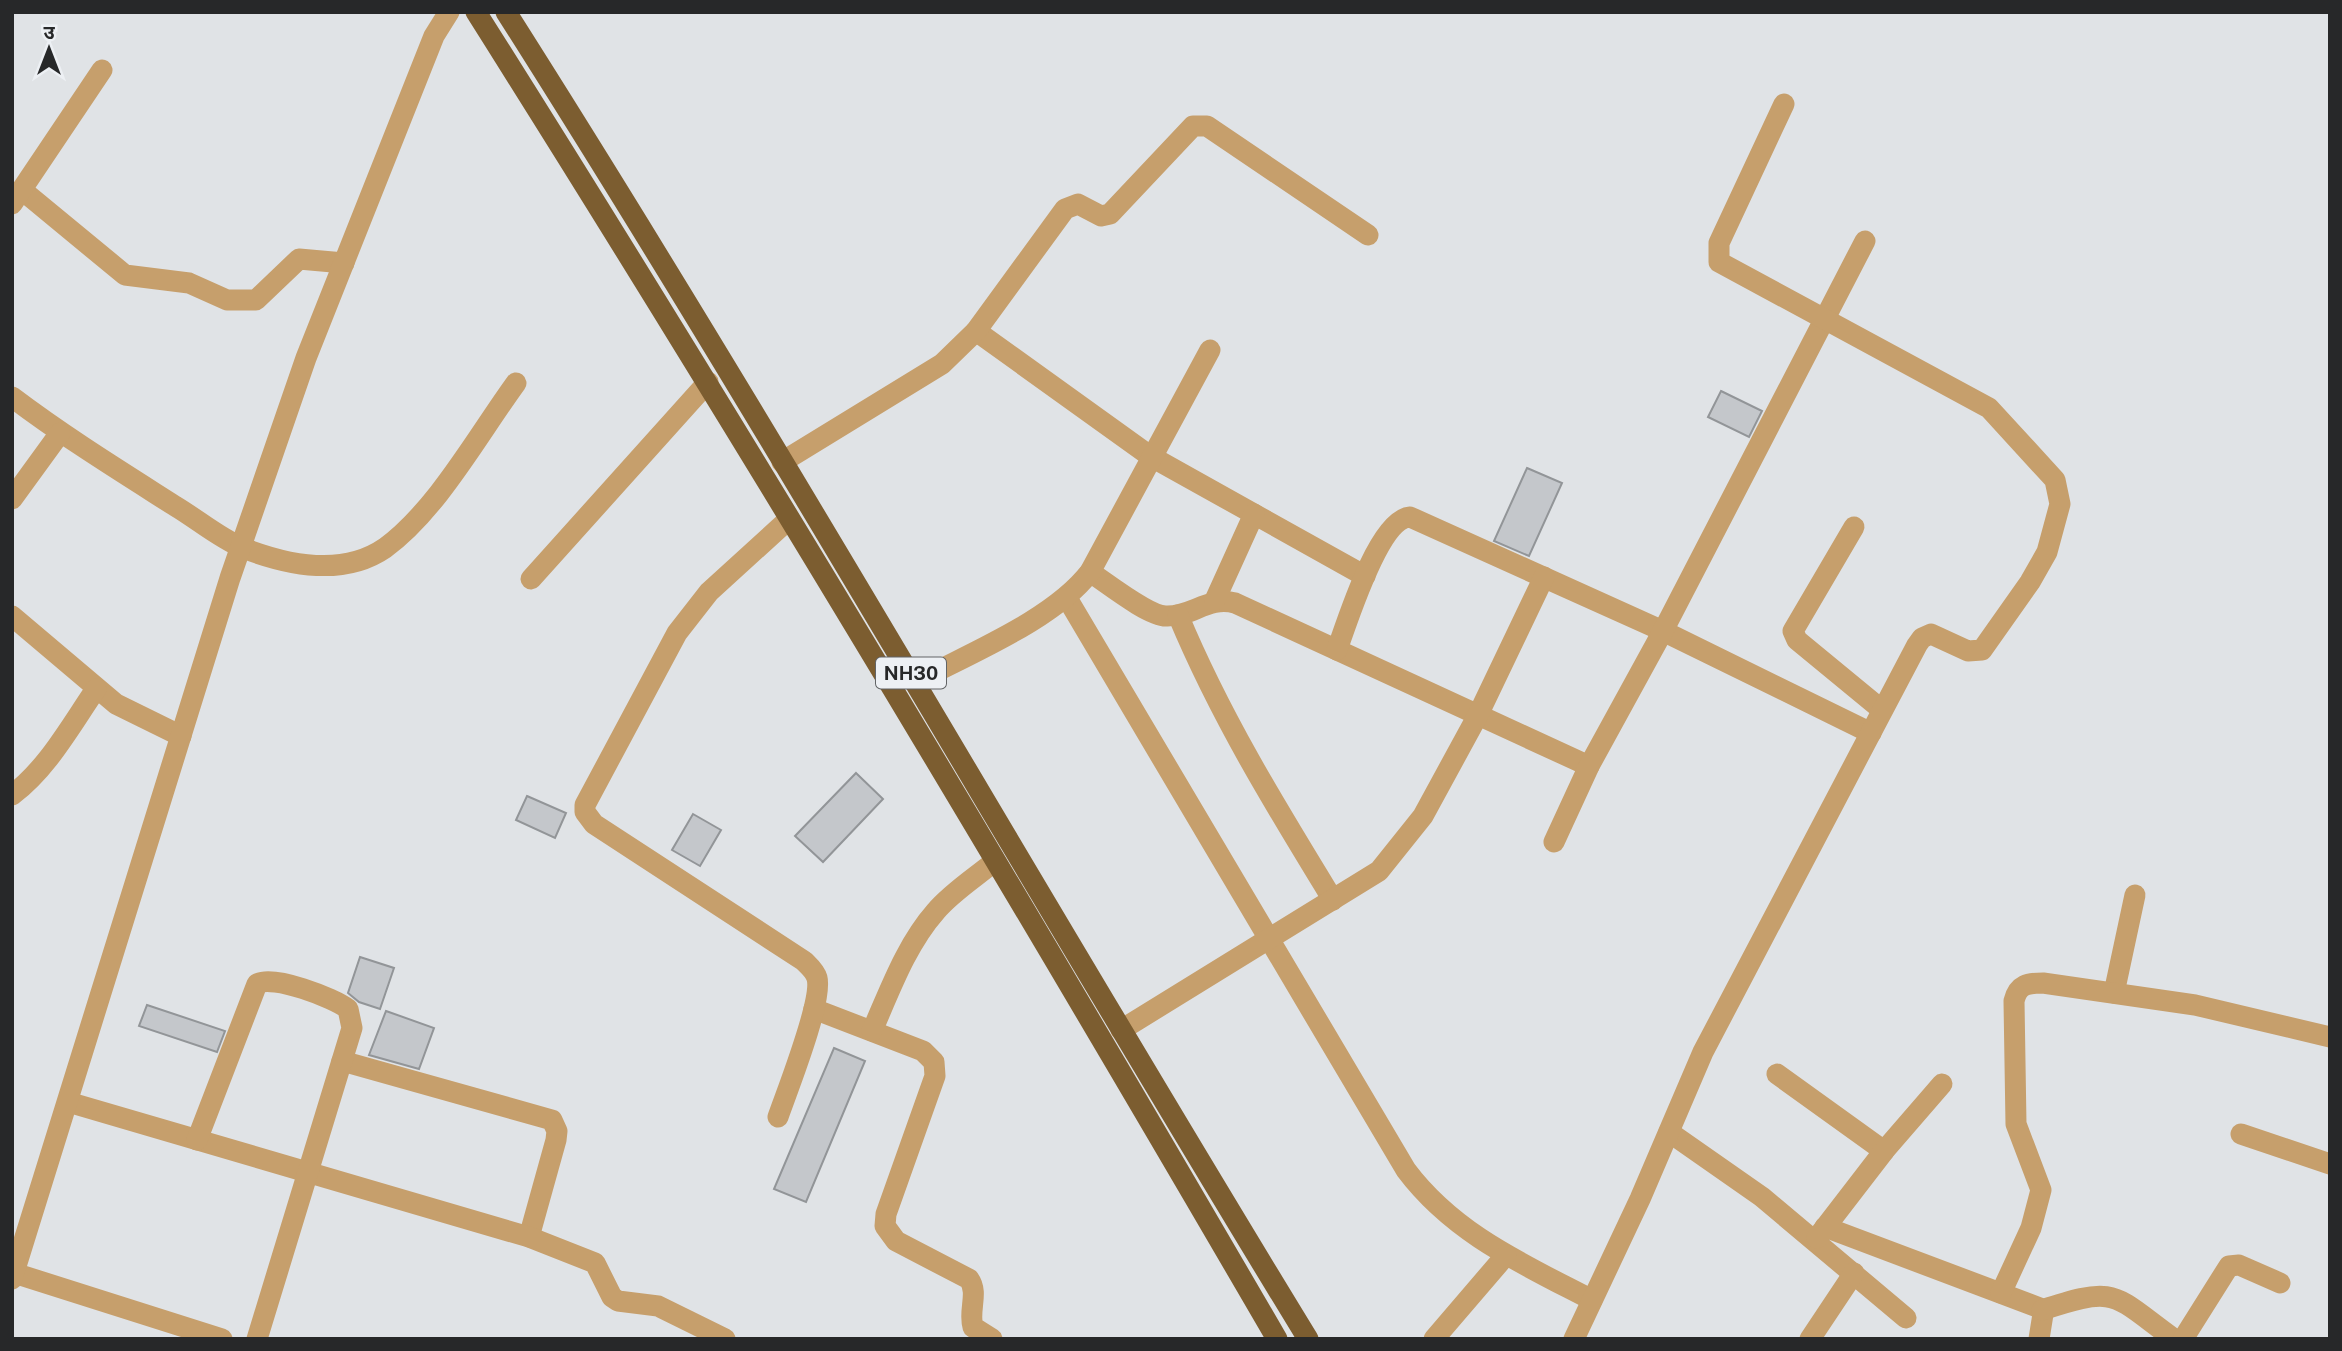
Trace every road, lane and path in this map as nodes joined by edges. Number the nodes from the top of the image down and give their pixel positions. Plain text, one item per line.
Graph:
1 (449, 12) edge
2 (476, 12) edge
3 (506, 12) edge
4 (102, 70) dead end
5 (1784, 104) dead end
6 (17, 197) edge
7 (1368, 235) dead end
8 (1864, 241) dead end
9 (344, 263) junction
10 (1825, 318) junction
11 (976, 331) junction
12 (1210, 350) dead end
13 (708, 382) junction
14 (516, 383) dead end
15 (12, 397) edge
16 (60, 433) junction
17 (1150, 456) junction
18 (782, 462) junction
19 (12, 499) edge
20 (1254, 514) junction
21 (788, 520) junction
22 (1854, 527) dead end
23 (241, 547) junction
24 (1090, 572) junction
25 (1365, 576) junction
26 (1544, 577) junction
27 (531, 579) dead end
28 (1067, 598) junction
29 (1215, 600) junction
30 (1178, 615) junction
31 (12, 616) edge
32 (1663, 631) junction
33 (1337, 650) junction
34 (916, 682) junction
35 (96, 689) junction
36 (1882, 710) junction
37 (1478, 715) junction
38 (1871, 733) junction
39 (181, 736) junction
40 (1589, 766) junction
41 (12, 795) edge
42 (1554, 842) dead end
43 (995, 862) junction
44 (2135, 895) dead end
45 (1334, 900) junction
46 (1268, 938) junction
47 (2113, 993) junction
48 (814, 1009) junction
49 (1121, 1030) junction
50 (872, 1031) junction
51 (2330, 1037) edge
52 (342, 1061) junction
53 (1777, 1074) dead end
54 (1942, 1084) dead end
55 (68, 1102) junction
56 (778, 1117) dead end
57 (1669, 1132) junction
58 (2241, 1134) dead end
59 (197, 1140) junction
60 (1884, 1151) junction
61 (2330, 1164) edge
62 (306, 1172) junction
63 (1821, 1233) junction
64 (529, 1237) junction
65 (1506, 1255) junction
66 (15, 1264) edge
67 (1854, 1273) junction
68 (2280, 1283) dead end
69 (2001, 1293) junction
70 (1592, 1300) junction
71 (2042, 1310) junction
72 (1906, 1318) dead end
73 (222, 1339) edge
74 (257, 1339) edge
75 (725, 1339) edge
76 (992, 1339) edge
77 (1277, 1339) edge
78 (1308, 1339) edge
79 (1434, 1339) edge
80 (1574, 1339) edge
81 (1810, 1339) edge
82 (2039, 1339) edge
83 (2174, 1339) edge
84 (2183, 1339) edge

1 - 9 street
2 - 13 highway, NH30
3 - 18 highway, NH30
4 - 6 street
5 - 10 street
6 - 9 street
7 - 11 street
8 - 10 street
9 - 23 street
10 - 32 street
10 - 36 street
11 - 17 street
11 - 18 street
12 - 17 street
13 - 21 highway, NH30
13 - 27 street
14 - 23 street
15 - 16 street
16 - 19 street
16 - 23 street
17 - 20 street
17 - 24 street
18 - 34 highway, NH30
20 - 25 street
20 - 29 street
21 - 43 highway, NH30
21 - 48 street
22 - 36 street
23 - 39 street
24 - 28 street
24 - 30 street
25 - 26 street
25 - 33 street
26 - 32 street
26 - 37 street
28 - 34 street
28 - 46 street
29 - 30 street
29 - 33 street
30 - 45 street
31 - 35 street
32 - 38 street
32 - 40 street
33 - 37 street
34 - 49 highway, NH30
35 - 39 street
35 - 41 street
36 - 38 street
37 - 40 street
37 - 45 street
38 - 57 street
39 - 55 street
40 - 42 street
43 - 50 street
43 - 77 highway, NH30
44 - 47 street
45 - 46 street
46 - 49 street
46 - 65 street
47 - 51 street
47 - 69 street
48 - 50 street
48 - 56 street
49 - 78 highway, NH30
50 - 76 street
52 - 59 street
52 - 62 street
52 - 64 street
53 - 60 street
54 - 60 street
55 - 59 street
55 - 66 street
57 - 63 street
57 - 70 street
58 - 61 street
59 - 62 street
60 - 63 street
62 - 64 street
62 - 74 street
63 - 67 street
63 - 69 street
64 - 75 street
65 - 70 street
65 - 79 street
66 - 73 street
67 - 72 street
67 - 81 street
68 - 84 street
69 - 71 street
70 - 80 street
71 - 82 street
71 - 83 street

